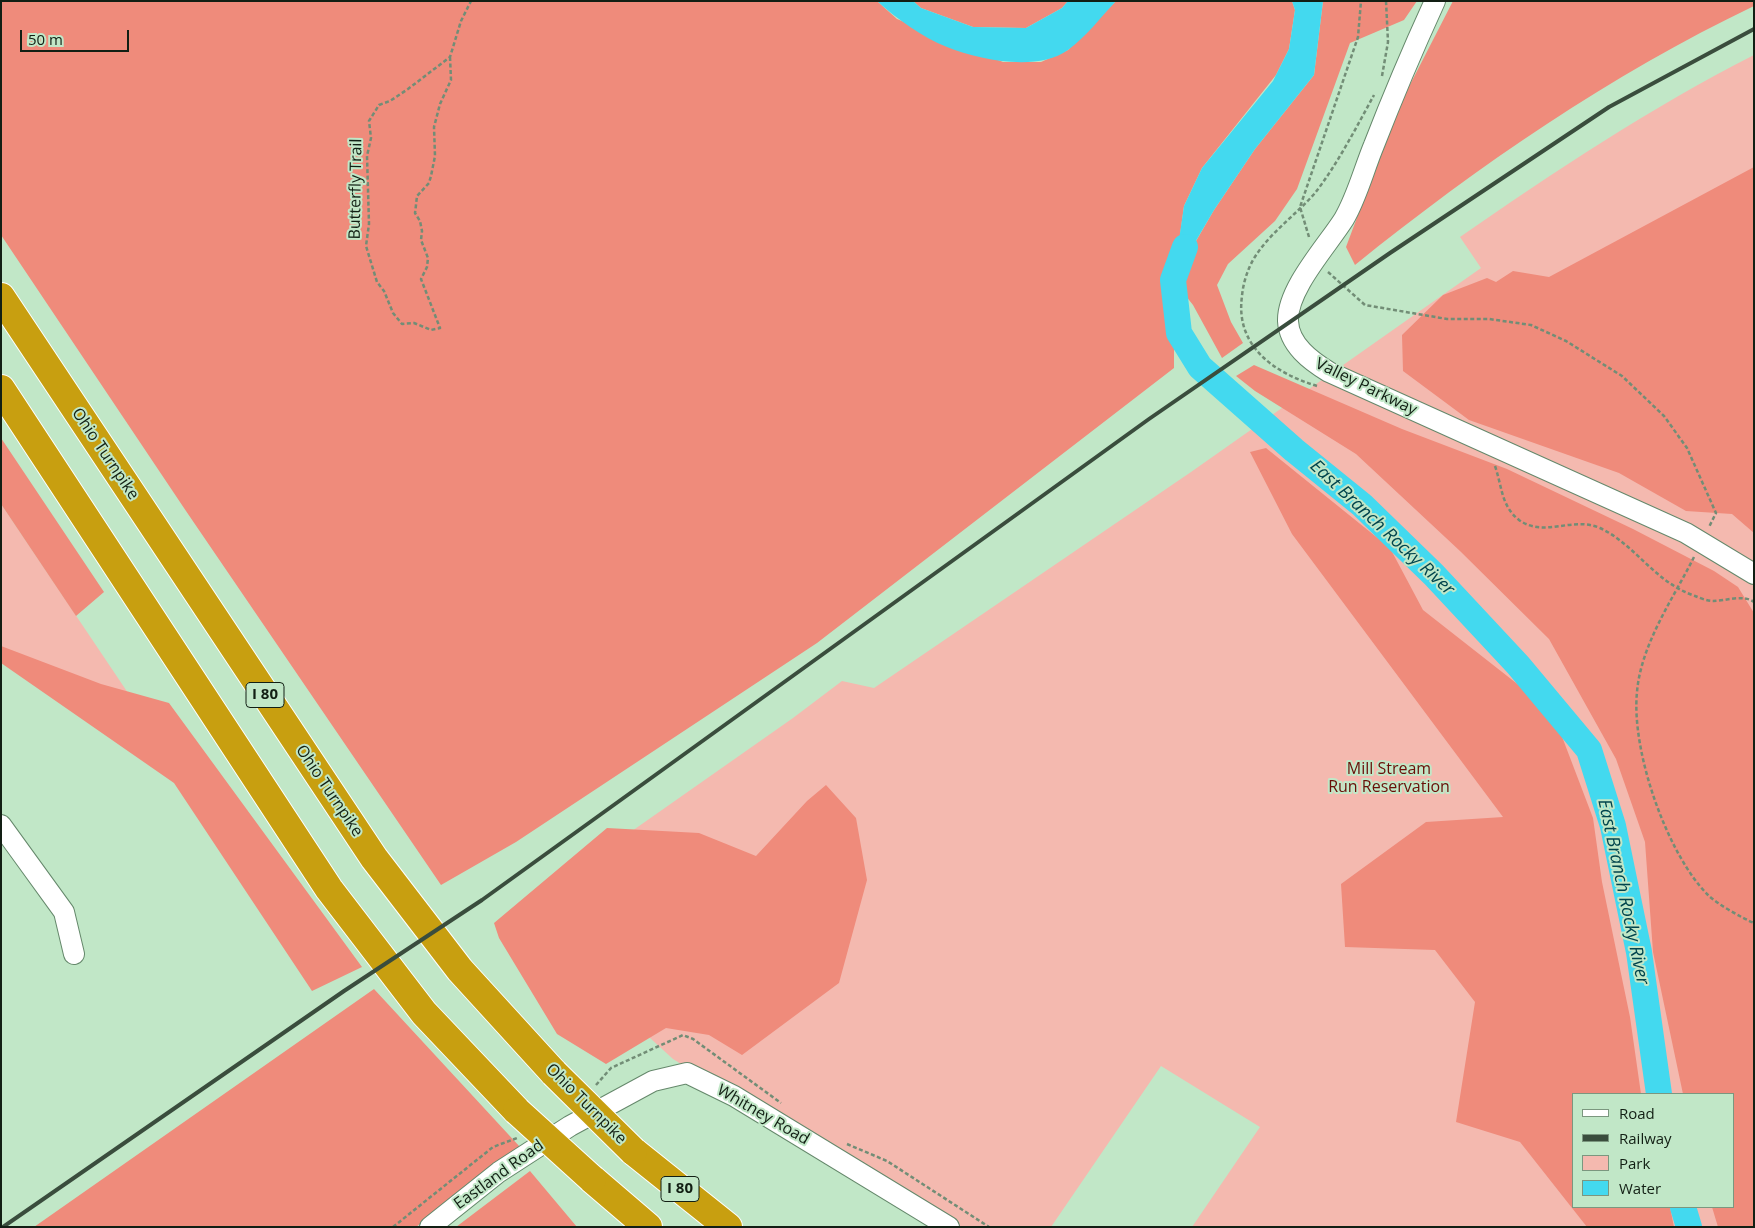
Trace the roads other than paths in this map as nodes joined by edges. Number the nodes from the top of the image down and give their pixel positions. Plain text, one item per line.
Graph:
1 (1434, 1) edge
2 (1, 297) edge
3 (1, 388) edge
4 (1754, 574) edge
5 (1, 825) edge
6 (74, 954) dead end
7 (570, 1126) joint
8 (430, 1227) edge
9 (648, 1227) edge
10 (728, 1227) edge
11 (949, 1227) edge

1 - 4 street, Valley Parkway
2 - 10 highway, Ohio Turnpike / I 80, bridge
3 - 9 highway, bridge
5 - 6 street
7 - 8 street, Eastland Road
7 - 11 street, Whitney Road

